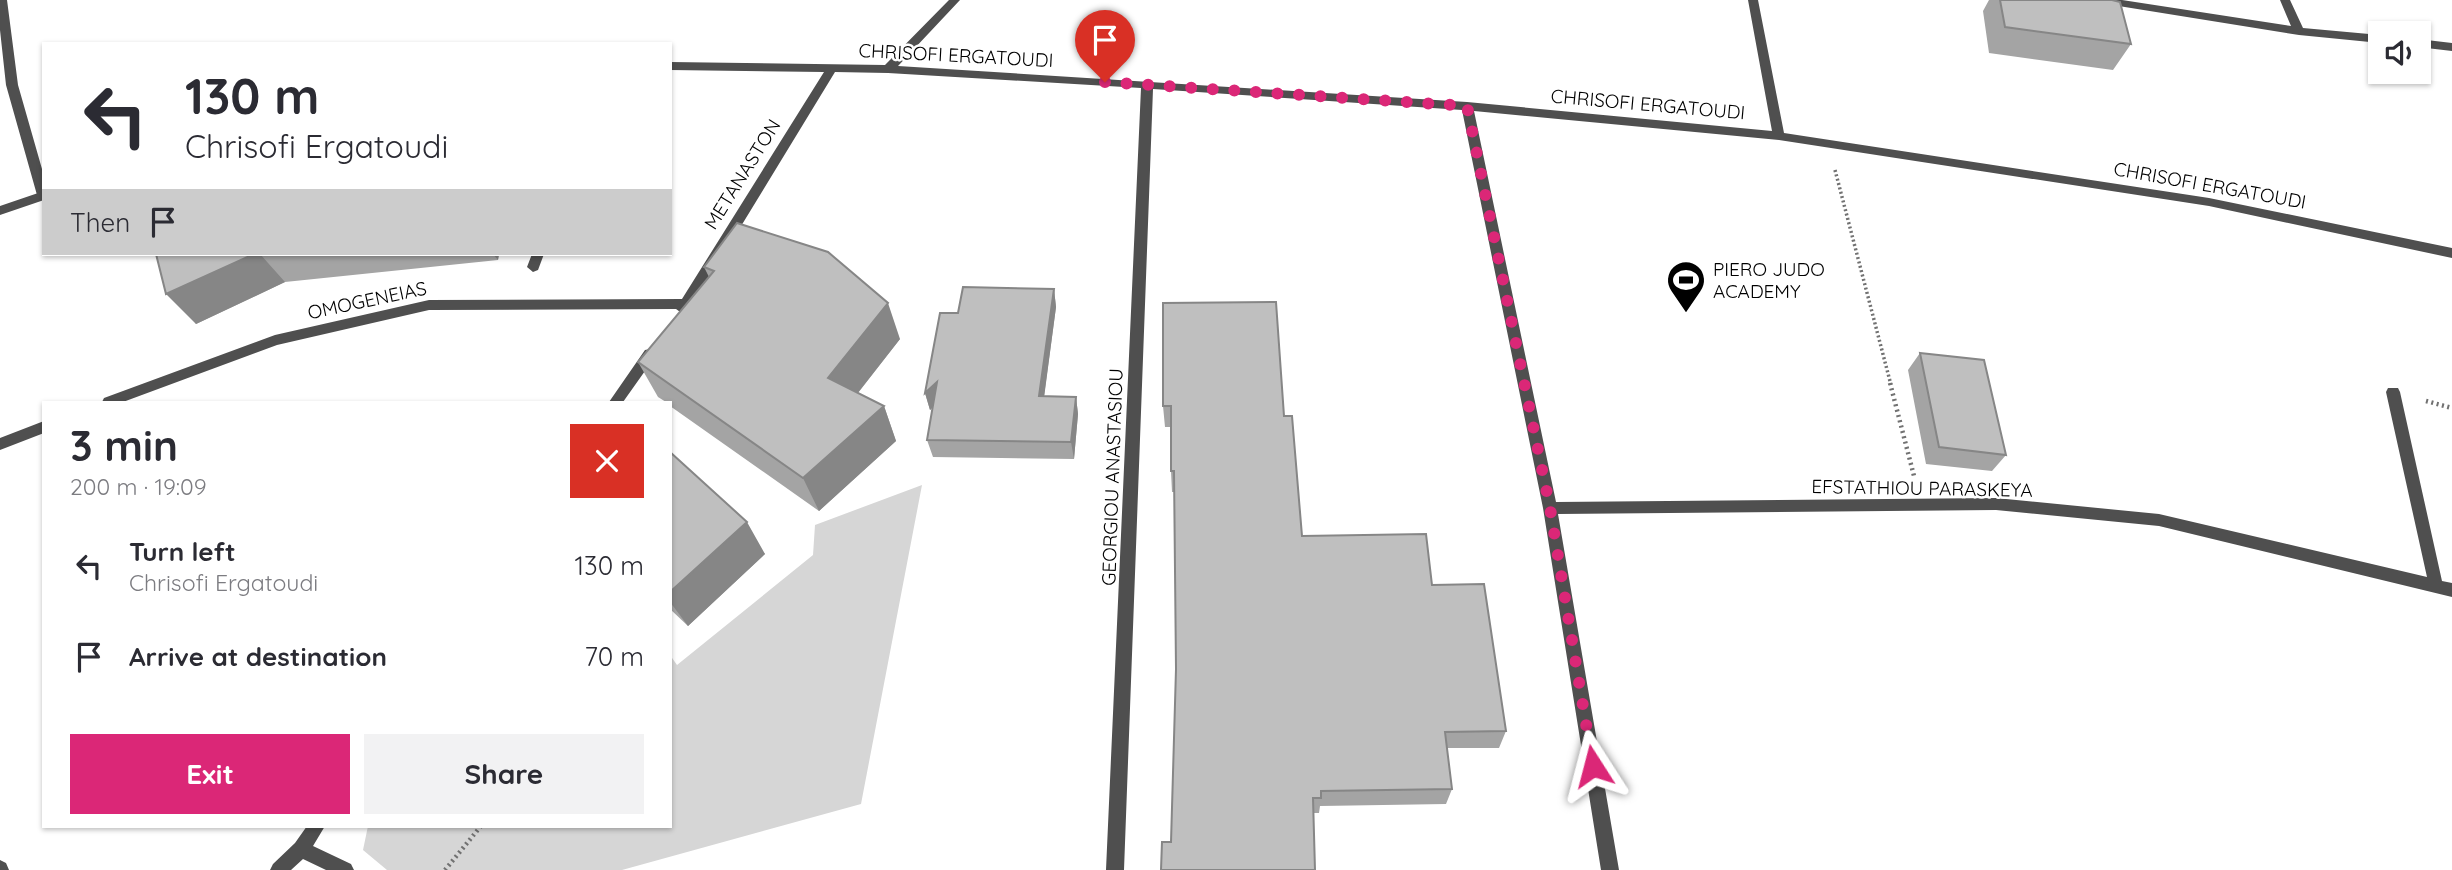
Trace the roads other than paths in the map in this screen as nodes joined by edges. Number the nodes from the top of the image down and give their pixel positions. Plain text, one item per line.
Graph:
1 (2, 0) edge
2 (955, 0) edge
3 (1753, 0) edge
4 (2101, 0) edge
5 (2285, 0) edge
6 (2299, 31) junction
7 (2368, 38) edge
8 (2431, 45) edge
9 (2452, 47) edge
10 (672, 66) edge
11 (831, 69) junction
12 (888, 69) junction
13 (1147, 85) junction
14 (1467, 106) junction
15 (1779, 136) junction
16 (42, 191) edge
17 (42, 195) edge
18 (0, 211) edge
19 (2452, 253) edge
20 (537, 256) edge
21 (533, 267) dead end
22 (687, 304) junction
23 (671, 326) edge
24 (655, 348) edge
25 (2393, 392) dead end
26 (112, 401) edge
27 (617, 401) edge
28 (42, 429) edge
29 (0, 444) edge
30 (1550, 508) junction
31 (2436, 586) junction
32 (2452, 590) edge
33 (316, 828) edge
34 (301, 849) junction
35 (279, 870) edge
36 (345, 870) edge
37 (1115, 870) edge
38 (1610, 870) edge

1 - 16 street
2 - 12 street
3 - 15 street
4 - 6 street
5 - 6 street
6 - 7 street
8 - 9 street
10 - 11 street, CHRISOFI ERGATOUDI
11 - 12 street, CHRISOFI ERGATOUDI
11 - 22 street, METANASTON
12 - 13 street, CHRISOFI ERGATOUDI
13 - 14 street, CHRISOFI ERGATOUDI
13 - 37 street, GEORGIOU ANASTASIOU
14 - 15 street, CHRISOFI ERGATOUDI
14 - 30 street
15 - 19 street, CHRISOFI ERGATOUDI
17 - 18 street
20 - 21 street
22 - 23 street, METANASTON
22 - 26 street, OMOGENEIAS
24 - 27 street
25 - 31 street
28 - 29 street
30 - 31 street, EFSTATHIOU PARASKEYA
30 - 38 street
31 - 32 street, EFSTATHIOU PARASKEYA
33 - 34 street
34 - 35 street
34 - 36 street

